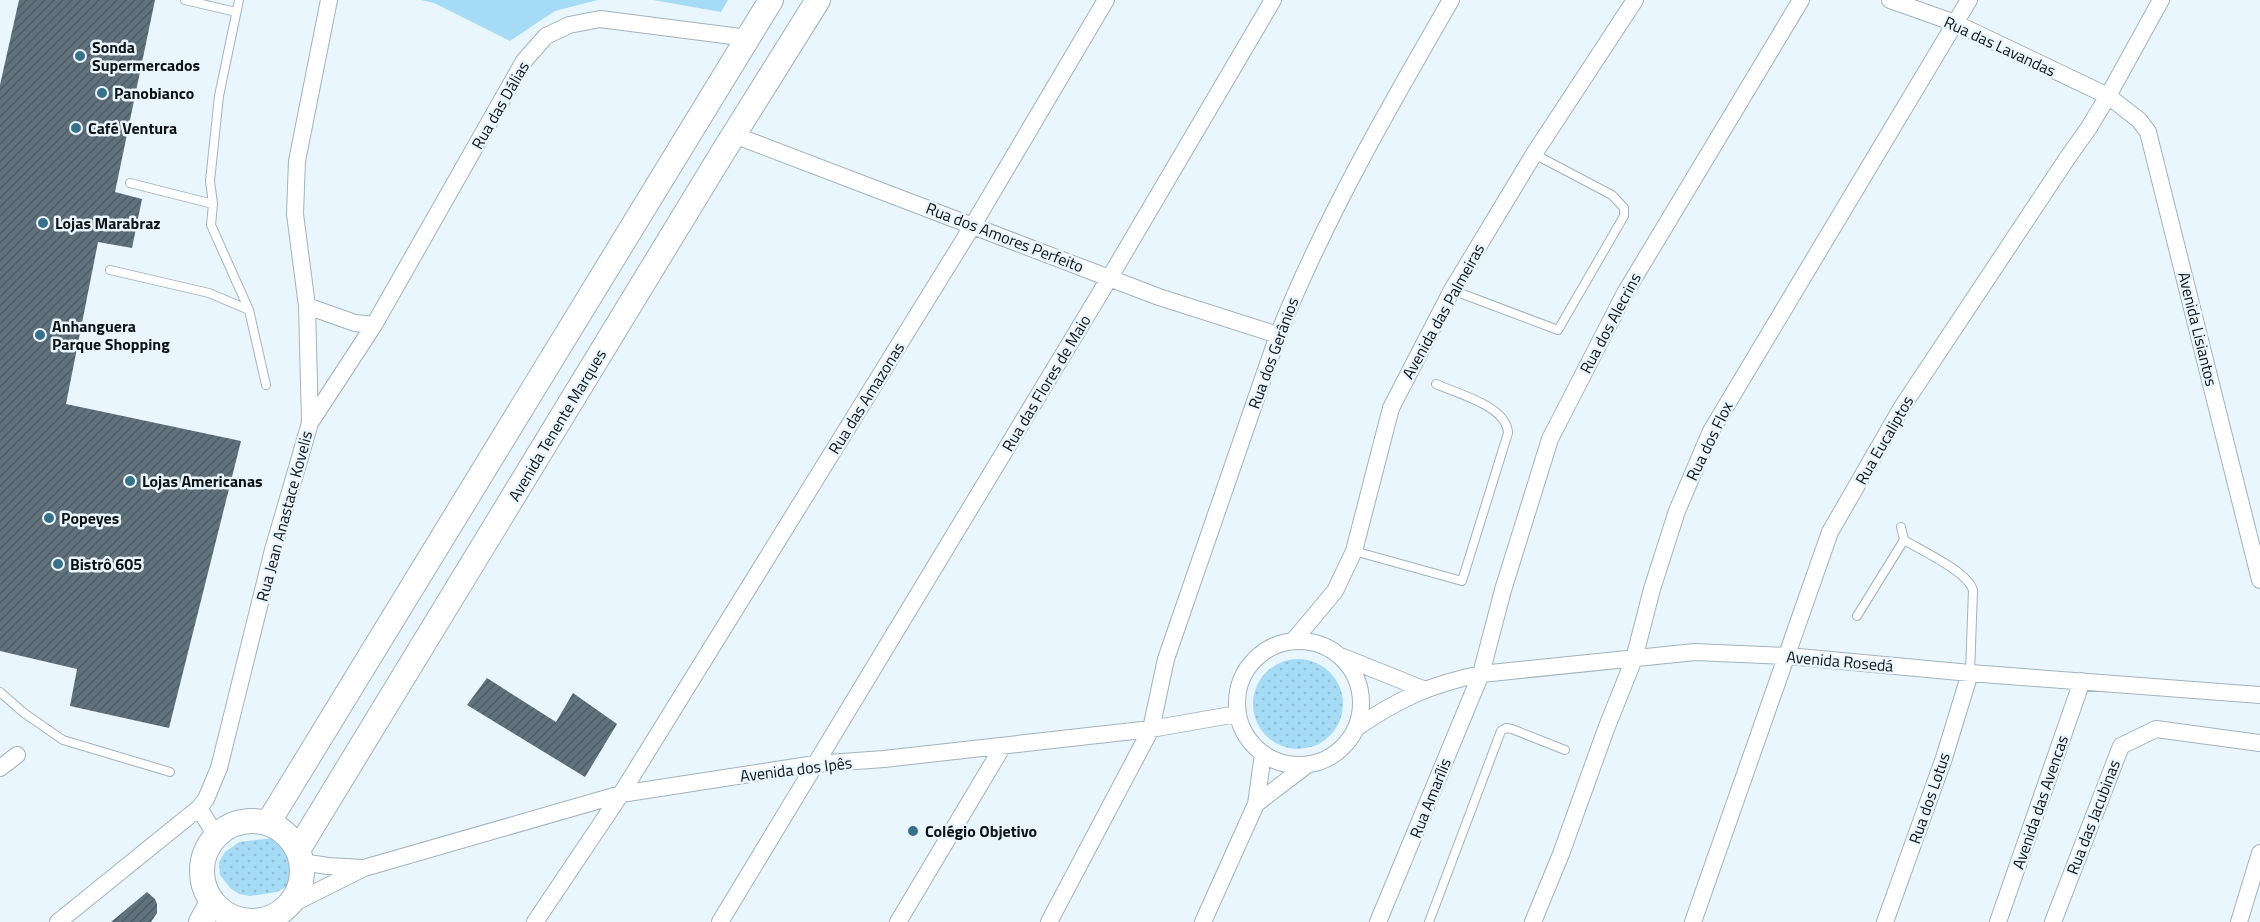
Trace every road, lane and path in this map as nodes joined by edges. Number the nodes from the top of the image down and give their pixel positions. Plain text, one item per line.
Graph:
1 (185, 0) edge
2 (239, 0) edge
3 (329, 0) edge
4 (771, 0) edge
5 (818, 0) edge
6 (1106, 0) edge
7 (1273, 0) edge
8 (1451, 0) edge
9 (1635, 0) edge
10 (1801, 0) edge
11 (1890, 0) edge
12 (1969, 0) edge
13 (2161, 0) edge
14 (236, 12) junction
15 (1955, 23) junction
16 (748, 38) junction
17 (2108, 96) junction
18 (734, 135) junction
19 (1534, 154) junction
20 (130, 183) dead end
21 (213, 204) junction
22 (973, 225) junction
23 (110, 270) dead end
24 (1110, 277) junction
25 (1452, 290) junction
26 (307, 306) junction
27 (249, 310) junction
28 (374, 325) junction
29 (1278, 335) junction
30 (1436, 384) dead end
31 (266, 385) dead end
32 (310, 423) junction
33 (1901, 527) dead end
34 (1904, 540) junction
35 (1354, 551) junction
36 (2260, 580) edge
37 (1857, 616) dead end
38 (1294, 640) junction
39 (1340, 656) junction
40 (1788, 656) junction
41 (1634, 659) junction
42 (1970, 673) junction
43 (1481, 674) junction
44 (2082, 681) junction
45 (1423, 689) junction
46 (0, 692) edge
47 (2260, 695) edge
48 (1237, 714) junction
49 (1151, 729) junction
50 (1355, 729) junction
51 (2260, 743) edge
52 (1003, 746) junction
53 (1564, 750) dead end
54 (1263, 754) junction
55 (17, 755) dead end
56 (815, 764) junction
57 (1307, 765) junction
58 (0, 768) edge
59 (170, 772) dead end
60 (621, 794) junction
61 (1256, 804) junction
62 (199, 808) junction
63 (268, 823) junction
64 (216, 836) junction
65 (2260, 853) edge
66 (300, 856) junction
67 (363, 868) junction
68 (288, 906) junction
69 (207, 912) edge
70 (58, 922) edge
71 (251, 922) edge
72 (535, 922) edge
73 (720, 922) edge
74 (898, 922) edge
75 (1049, 922) edge
76 (1203, 922) edge
77 (1378, 922) edge
78 (1428, 922) edge
79 (1533, 922) edge
80 (1693, 922) edge
81 (1885, 922) edge
82 (1998, 922) edge
83 (2053, 922) edge
84 (2239, 922) edge

1 - 14 lane
2 - 14 lane
3 - 26 street, Rua Jean Anastace Kovelis
4 - 16 main road
5 - 18 main road, Avenida Tenente Marques
6 - 22 street, Rua das Amazonas
7 - 24 street, Rua das Flores de Maio
8 - 29 street, Rua dos Gerânios
9 - 19 street, Avenida das Palmeiras
10 - 43 street, Rua dos Alecrins
11 - 15 street, Rua das Lavandas
12 - 15 street, Rua dos Flox
13 - 17 street, Rua Eucaliptos
14 - 21 lane
15 - 17 street, Rua das Lavandas
15 - 41 street, Rua dos Flox
16 - 28 street, Rua das Dálias
16 - 63 main road
17 - 36 street, Avenida Lisiantos
17 - 40 street, Rua Eucaliptos
18 - 22 street, Rua dos Amores Perfeito
18 - 66 main road, Avenida Tenente Marques
19 - 25 street, Avenida das Palmeiras
19 - 25 lane
20 - 21 lane
21 - 27 lane
22 - 24 street, Rua dos Amores Perfeito
22 - 60 street, Rua das Amazonas
23 - 27 lane
24 - 29 street, Rua dos Amores Perfeito
24 - 56 street, Rua das Flores de Maio
25 - 35 street, Avenida das Palmeiras
26 - 28 street
26 - 32 street, Rua Jean Anastace Kovelis
27 - 31 lane
28 - 32 street, Rua das Dálias
29 - 49 street, Rua dos Gerânios
30 - 35 lane
32 - 62 street, Rua Jean Anastace Kovelis
33 - 34 lane
34 - 37 lane
34 - 42 lane
35 - 38 street, Avenida das Palmeiras
38 - 39 street
38 - 48 street
39 - 45 street
39 - 50 street
40 - 41 street, Avenida Rosedá
40 - 42 street, Avenida Rosedá
40 - 80 street, Rua Eucaliptos
41 - 43 street, Avenida Rosedá
41 - 79 street, Rua dos Flox
42 - 44 street, Avenida Rosedá
42 - 81 street, Rua dos Lotus
43 - 45 street, Avenida Rosedá
43 - 77 street, Rua Amarílis
44 - 47 street, Avenida Rosedá
44 - 82 street, Avenida das Avencas
45 - 50 street, Avenida Rosedá
46 - 59 lane
48 - 49 street, Avenida dos Ipês
48 - 54 street
49 - 52 street, Avenida dos Ipês
49 - 75 street, Rua dos Gerânios
50 - 57 street
51 - 83 street, Rua das Jacubinas
52 - 56 street, Avenida dos Ipês
52 - 74 street
53 - 78 lane
54 - 57 street
54 - 61 street
55 - 58 street
56 - 60 street, Avenida dos Ipês
56 - 73 street, Rua das Flores de Maio
57 - 61 street
60 - 67 street, Avenida dos Ipês
60 - 72 street, Rua das Amazonas
61 - 76 street
62 - 64 street
62 - 70 street, Rua Jean Anastace Kovelis
63 - 64 main road
63 - 66 main road
64 - 69 main road
65 - 84 street
66 - 67 street, Avenida dos Ipês
66 - 68 main road, Avenida Tenente Marques
67 - 68 street, Avenida dos Ipês
68 - 71 main road
69 - 71 main road

